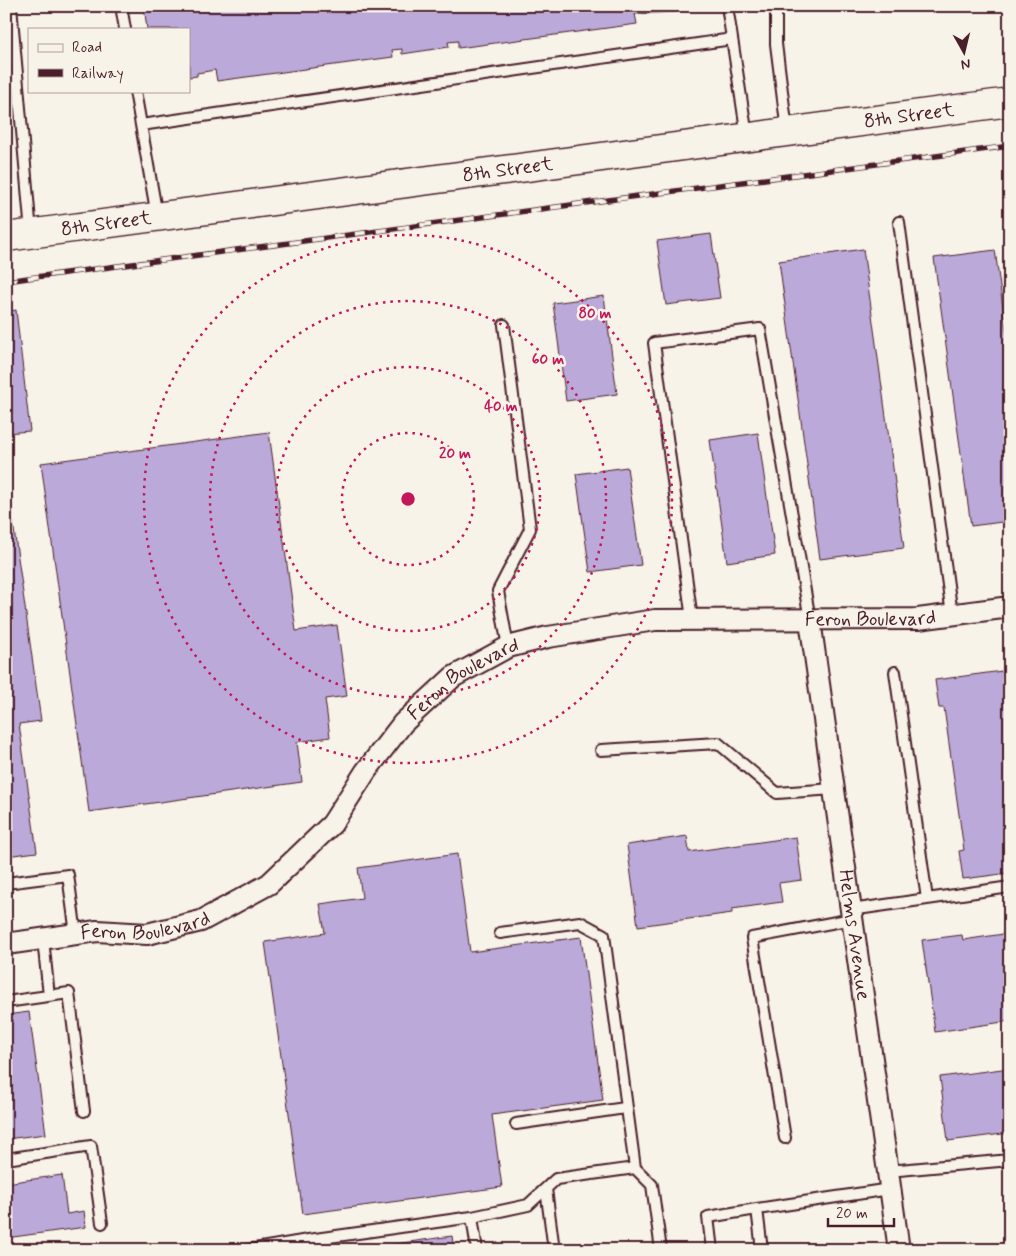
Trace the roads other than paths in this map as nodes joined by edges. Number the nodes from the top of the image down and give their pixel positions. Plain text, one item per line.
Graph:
1 (11, 6) edge
2 (121, 6) edge
3 (727, 6) edge
4 (776, 6) edge
5 (125, 28) edge
6 (732, 39) junction
7 (136, 92) edge
8 (1010, 102) edge
9 (141, 124) junction
10 (787, 132) junction
11 (747, 137) junction
12 (157, 217) junction
13 (899, 222) dead end
14 (19, 235) edge
15 (504, 326) dead end
16 (1010, 607) edge
17 (952, 615) junction
18 (692, 619) junction
19 (810, 620) junction
20 (508, 647) junction
21 (895, 672) dead end
22 (601, 750) dead end
23 (834, 789) junction
24 (6, 883) edge
25 (1010, 887) edge
26 (927, 899) junction
27 (852, 915) junction
28 (500, 933) dead end
29 (76, 934) junction
30 (43, 939) junction
31 (6, 944) edge
32 (50, 996) junction
33 (6, 1002) edge
34 (625, 1108) junction
35 (84, 1111) dead end
36 (516, 1124) dead end
37 (785, 1138) dead end
38 (6, 1159) edge
39 (1010, 1160) edge
40 (634, 1168) junction
41 (889, 1180) junction
42 (546, 1189) junction
43 (756, 1209) junction
44 (472, 1217) junction
45 (102, 1223) dead end
46 (309, 1245) edge
47 (248, 1250) edge
48 (477, 1250) edge
49 (554, 1250) edge
50 (661, 1250) edge
51 (712, 1250) edge
52 (762, 1250) edge
53 (899, 1250) edge

1 - 14 lane
2 - 5 lane
3 - 6 lane
4 - 10 lane
6 - 9 lane
6 - 11 lane
7 - 9 lane
8 - 10 street, 8th Street
9 - 12 lane
10 - 11 street, 8th Street
11 - 12 street, 8th Street
12 - 14 street, 8th Street
13 - 17 lane
15 - 20 lane
16 - 17 street, Feron Boulevard
17 - 19 street, Feron Boulevard
18 - 19 street, Feron Boulevard
18 - 19 lane
18 - 20 street, Feron Boulevard
19 - 23 street, Helms Avenue
20 - 29 street, Feron Boulevard
21 - 26 lane
22 - 23 lane
23 - 27 street, Helms Avenue
24 - 29 lane
25 - 26 lane
26 - 27 lane
27 - 37 lane
27 - 41 street, Helms Avenue
28 - 34 lane
29 - 30 street, Feron Boulevard
30 - 31 street, Feron Boulevard
30 - 32 lane
32 - 33 lane
32 - 35 lane
34 - 36 lane
34 - 40 lane
38 - 45 lane
39 - 41 lane
40 - 42 lane
40 - 50 lane
41 - 43 lane
41 - 53 street, Helms Avenue
42 - 44 lane
42 - 49 lane
43 - 51 lane
43 - 52 lane
44 - 46 lane
44 - 48 lane
46 - 47 lane

